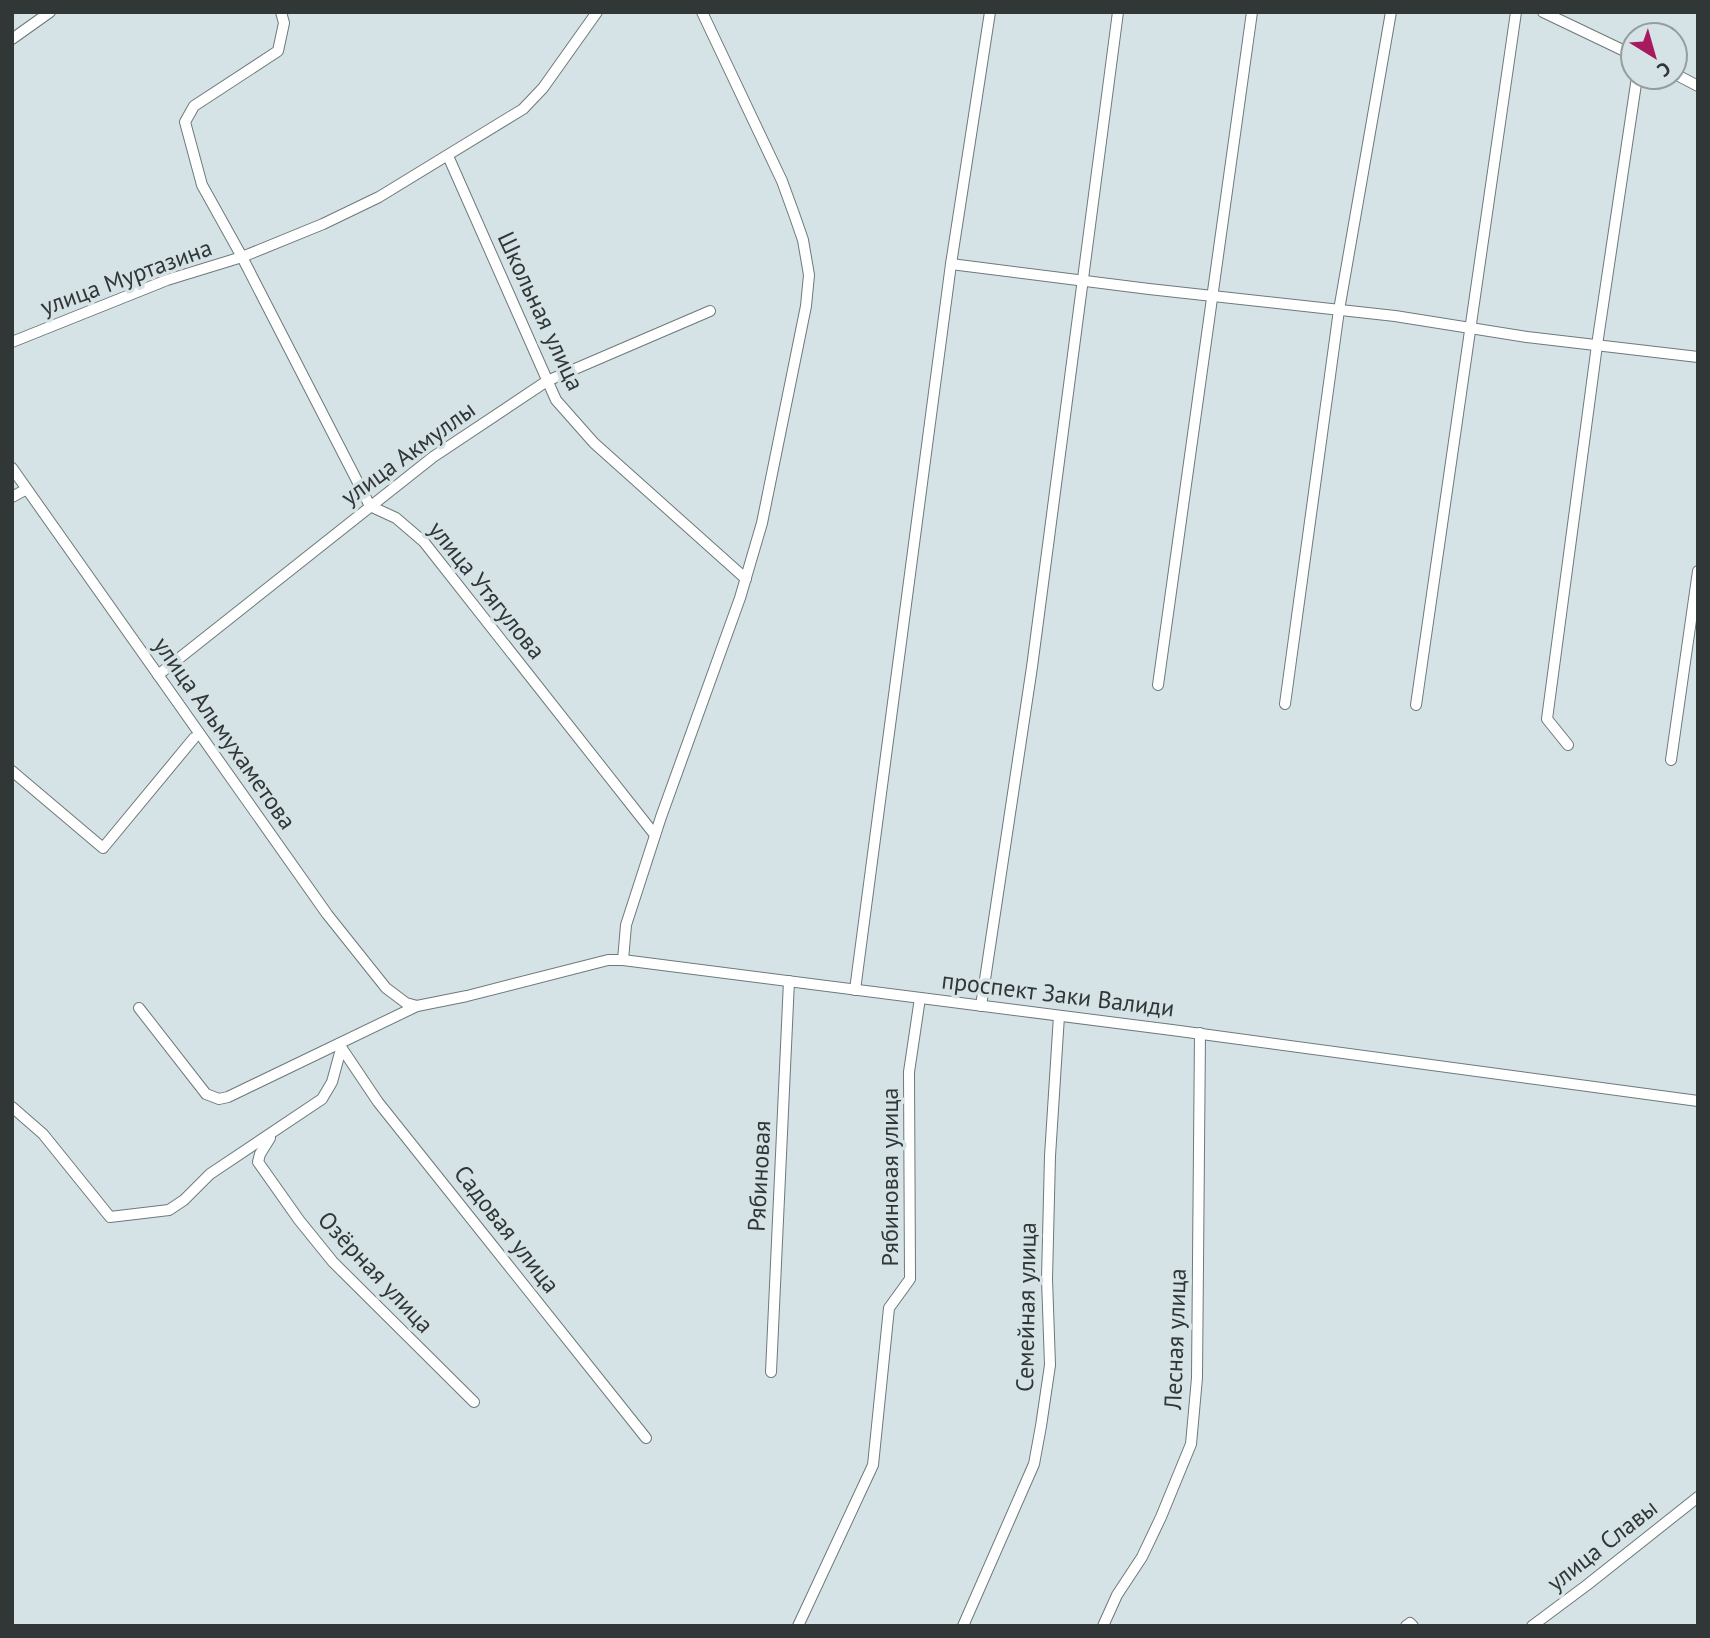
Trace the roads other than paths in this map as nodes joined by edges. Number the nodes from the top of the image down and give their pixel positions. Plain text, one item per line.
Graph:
1 (50, 12) edge
2 (281, 12) edge
3 (597, 12) edge
4 (702, 12) edge
5 (990, 12) edge
6 (1118, 12) edge
7 (1252, 12) edge
8 (1391, 12) edge
9 (1516, 12) edge
10 (1543, 12) edge
11 (12, 39) edge
12 (1619, 48) edge
13 (1635, 91) edge
14 (447, 156) junction
15 (242, 257) junction
16 (951, 264) junction
17 (1082, 280) junction
18 (1212, 296) junction
19 (1339, 310) junction
20 (710, 311) dead end
21 (1471, 328) junction
22 (12, 342) edge
23 (1597, 345) junction
24 (1698, 357) edge
25 (547, 381) junction
26 (12, 468) edge
27 (25, 489) junction
28 (12, 497) edge
29 (370, 506) junction
30 (1698, 571) edge
31 (746, 579) junction
32 (158, 675) junction
33 (1158, 685) dead end
34 (1285, 704) dead end
35 (1416, 705) dead end
36 (194, 738) dead end
37 (1569, 745) dead end
38 (1671, 760) dead end
39 (12, 771) edge
40 (655, 835) junction
41 (623, 960) junction
42 (789, 981) junction
43 (855, 990) junction
44 (919, 998) junction
45 (417, 1006) junction
46 (981, 1006) junction
47 (139, 1008) dead end
48 (1059, 1016) junction
49 (1200, 1033) junction
50 (340, 1046) junction
51 (1698, 1101) edge
52 (12, 1107) edge
53 (274, 1133) junction
54 (771, 1372) dead end
55 (474, 1402) dead end
56 (646, 1438) dead end
57 (1698, 1497) edge
58 (798, 1626) edge
59 (963, 1626) edge
60 (1103, 1626) edge
61 (1406, 1626) edge
62 (1413, 1626) edge
63 (1532, 1626) edge

1 - 11 street
2 - 15 street, улица Муртазина
3 - 14 street
4 - 31 street
5 - 16 street
6 - 17 street
7 - 18 street
8 - 19 street
9 - 21 street
10 - 12 street
13 - 23 street
14 - 15 street
14 - 25 street, Школьная улица
15 - 22 street, улица Муртазина
15 - 29 street
16 - 17 street
16 - 43 street
17 - 18 street
17 - 46 street
18 - 19 street
18 - 33 street
19 - 21 street
19 - 34 street
20 - 25 street, улица Акмуллы
21 - 23 street
21 - 35 street
23 - 24 street
23 - 37 street
25 - 29 street, улица Акмуллы
25 - 31 street, Школьная улица
26 - 27 street, улица Альмухаметова
27 - 28 street
27 - 32 street, улица Альмухаметова
29 - 32 street, улица Акмуллы
29 - 40 street, улица Утягулова
30 - 38 street
31 - 40 street
32 - 45 street, улица Альмухаметова
36 - 39 street
40 - 41 street
41 - 42 street, проспект Заки Валиди
41 - 45 street, проспект Заки Валиди
42 - 43 street, проспект Заки Валиди
42 - 54 street, Рябиновая
43 - 44 street, проспект Заки Валиди
44 - 46 street, проспект Заки Валиди
44 - 58 street, Рябиновая улица
45 - 50 street, проспект Заки Валиди
46 - 48 street, проспект Заки Валиди
47 - 50 street, проспект Заки Валиди
48 - 49 street, проспект Заки Валиди
48 - 59 street, Семейная улица
49 - 51 street, проспект Заки Валиди
49 - 60 street, Лесная улица
50 - 53 street
50 - 56 street, Садовая улица
52 - 53 street
53 - 55 street, Озёрная улица
57 - 63 street, улица Славы
61 - 62 street

